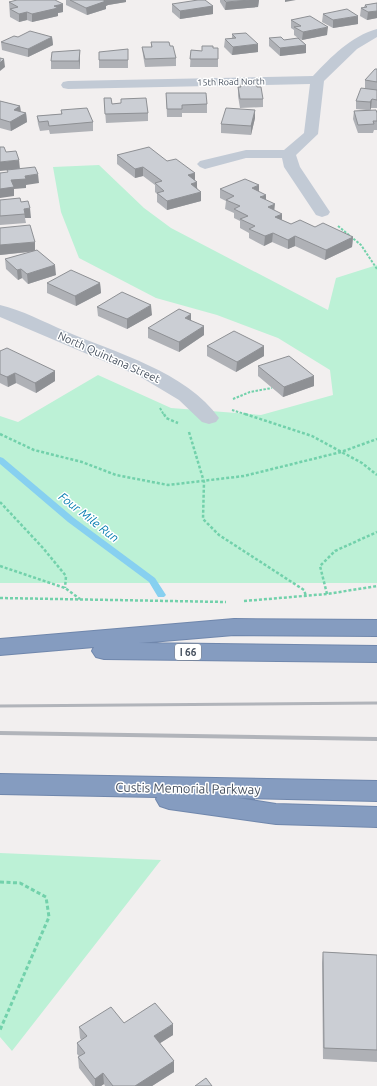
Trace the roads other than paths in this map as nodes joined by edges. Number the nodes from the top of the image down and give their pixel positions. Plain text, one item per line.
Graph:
1 (377, 33) edge
2 (317, 80) junction
3 (68, 85) dead end
4 (288, 154) junction
5 (206, 164) dead end
6 (322, 212) road end
7 (0, 310) edge
8 (207, 415) road end
9 (377, 628) edge
10 (0, 648) edge
11 (377, 654) edge
12 (0, 784) edge
13 (65, 785) junction
14 (377, 791) edge
15 (377, 817) edge

1 - 2 street
2 - 3 street, 15th Road North
2 - 4 street
4 - 5 street
4 - 6 street
7 - 8 street, North Quintana Street
9 - 10 highway
10 - 11 highway, I 66
12 - 13 highway, Custis Memorial Parkway
13 - 14 highway, Custis Memorial Parkway
13 - 15 highway

